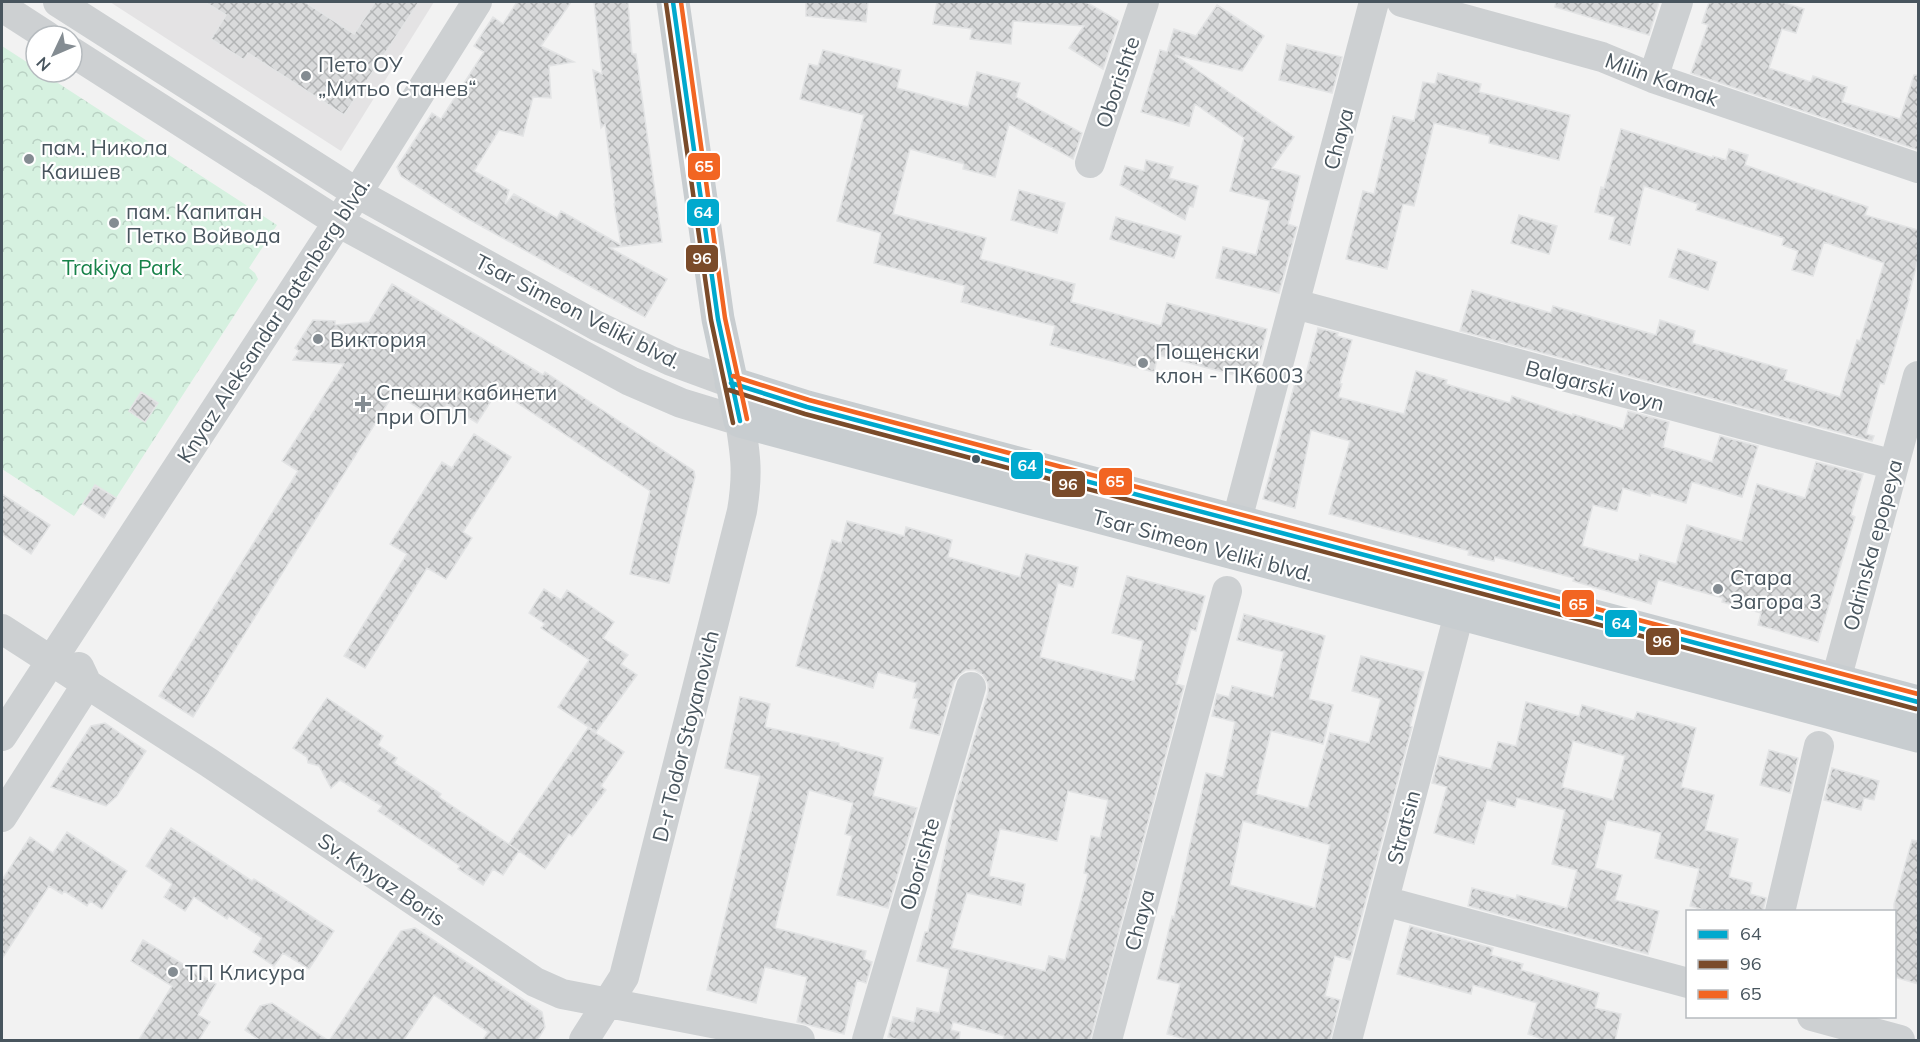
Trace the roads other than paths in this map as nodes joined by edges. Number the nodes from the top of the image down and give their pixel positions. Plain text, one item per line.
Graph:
1 (58, 2) edge
2 (477, 2) edge
3 (673, 2) edge
4 (1144, 2) edge
5 (1374, 2) edge
6 (1402, 2) edge
7 (1678, 2) edge
8 (2, 7) edge
9 (28, 24) edge
10 (84, 60) edge
11 (1653, 78) junction
12 (1090, 163) dead end
13 (1918, 168) edge
14 (357, 193) junction
15 (338, 222) junction
16 (1295, 304) junction
17 (1918, 376) edge
18 (731, 382) junction
19 (740, 421) junction
20 (1894, 465) junction
21 (1238, 519) junction
22 (1227, 591) dead end
23 (1460, 614) junction
24 (2, 629) edge
25 (58, 648) junction
26 (1836, 680) junction
27 (87, 684) junction
28 (971, 687) dead end
29 (1918, 702) edge
30 (2, 736) edge
31 (1918, 736) edge
32 (1819, 746) dead end
33 (2, 817) edge
34 (1384, 901) junction
35 (1780, 910) edge
36 (1686, 982) edge
37 (608, 1003) junction
38 (1816, 1018) edge
39 (584, 1041) edge
40 (800, 1041) edge
41 (867, 1041) edge
42 (1107, 1041) edge
43 (1347, 1041) edge
44 (1900, 1041) edge

1 - 14 street, Tsar Simeon Veliki blvd.
2 - 14 street, Knyaz Aleksandar Batenberg blvd.
3 - 18 main road
4 - 12 street, Oborishte
5 - 16 street, Chaya
6 - 11 street, Milin Kamak
7 - 11 street
8 - 9 street
10 - 15 street, Tsar Simeon Veliki blvd.
11 - 13 street, Milin Kamak
14 - 15 street, Knyaz Aleksandar Batenberg blvd.
14 - 18 street, Tsar Simeon Veliki blvd.
15 - 19 street, Tsar Simeon Veliki blvd.
15 - 25 street, Knyaz Aleksandar Batenberg blvd.
16 - 20 street, Balgarski voyn
16 - 21 street, Chaya
17 - 20 street, Odrinska epopeya
18 - 19 main road
18 - 21 main road, Tsar Simeon Veliki blvd.
19 - 23 main road, Tsar Simeon Veliki blvd.
19 - 37 street, D-r Todor Stoyanovich
20 - 26 street, Odrinska epopeya
21 - 26 main road, Tsar Simeon Veliki blvd.
22 - 42 street, Chaya
23 - 31 main road, Tsar Simeon Veliki blvd.
23 - 34 street, Stratsin
24 - 25 street
25 - 27 street
25 - 30 street, Knyaz Aleksandar Batenberg blvd.
26 - 29 main road, Tsar Simeon Veliki blvd.
27 - 33 street
27 - 37 street, Sv. Knyaz Boris
28 - 41 street, Oborishte
32 - 35 street
34 - 36 street
34 - 43 street, Stratsin
37 - 39 street, D-r Todor Stoyanovich
37 - 40 street, Sv. Knyaz Boris
38 - 44 street

